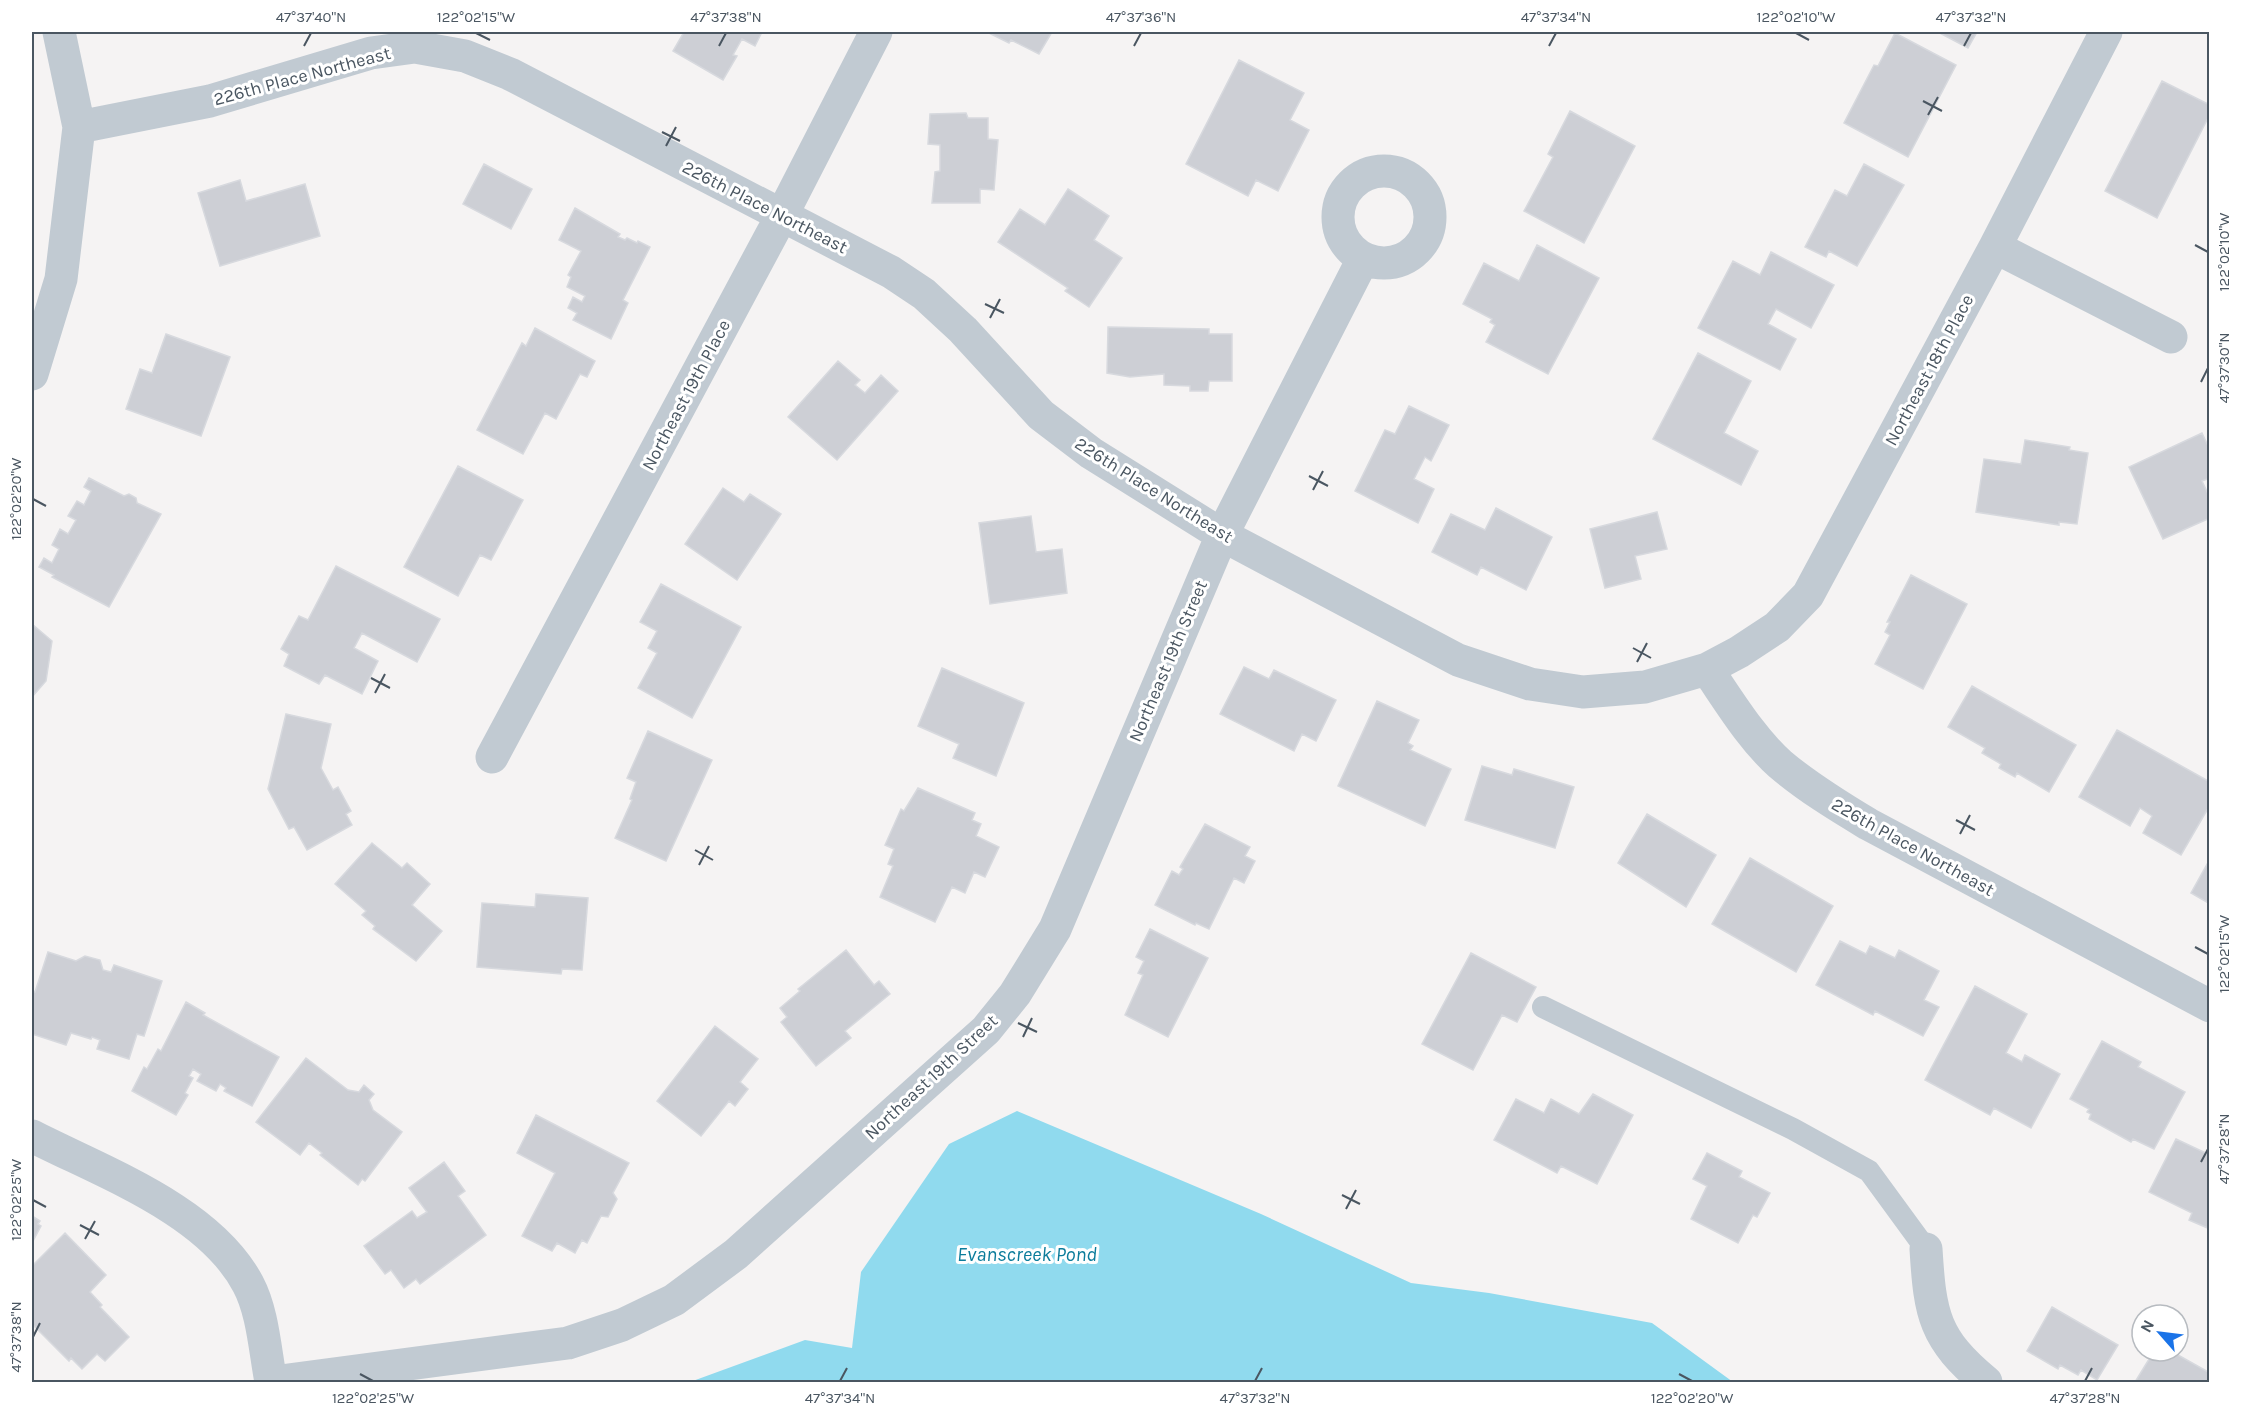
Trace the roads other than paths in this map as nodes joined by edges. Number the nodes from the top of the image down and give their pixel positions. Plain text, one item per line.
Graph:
1 (59, 32) edge
2 (876, 32) edge
3 (2106, 32) edge
4 (79, 127) junction
5 (782, 216) junction
6 (1995, 247) junction
7 (1363, 259) dead end
8 (2171, 337) dead end
9 (32, 374) edge
10 (1222, 535) junction
11 (1707, 669) junction
12 (492, 758) dead end
13 (2210, 1006) edge
14 (1542, 1007) dead end
15 (32, 1136) edge
16 (1926, 1249) joint
17 (272, 1383) edge
18 (1986, 1383) edge

1 - 4 street
2 - 5 street, Northeast 19th Place
3 - 6 street, Northeast 18th Place
4 - 5 street, 226th Place Northeast
4 - 9 street
5 - 10 street, 226th Place Northeast
5 - 12 street, Northeast 19th Place
6 - 8 street
6 - 11 street, Northeast 18th Place
7 - 10 street, Northeast 19th Street
10 - 11 street, 226th Place Northeast
10 - 17 street, Northeast 19th Street
11 - 13 street, 226th Place Northeast
14 - 16 lane
15 - 17 street
16 - 18 street

